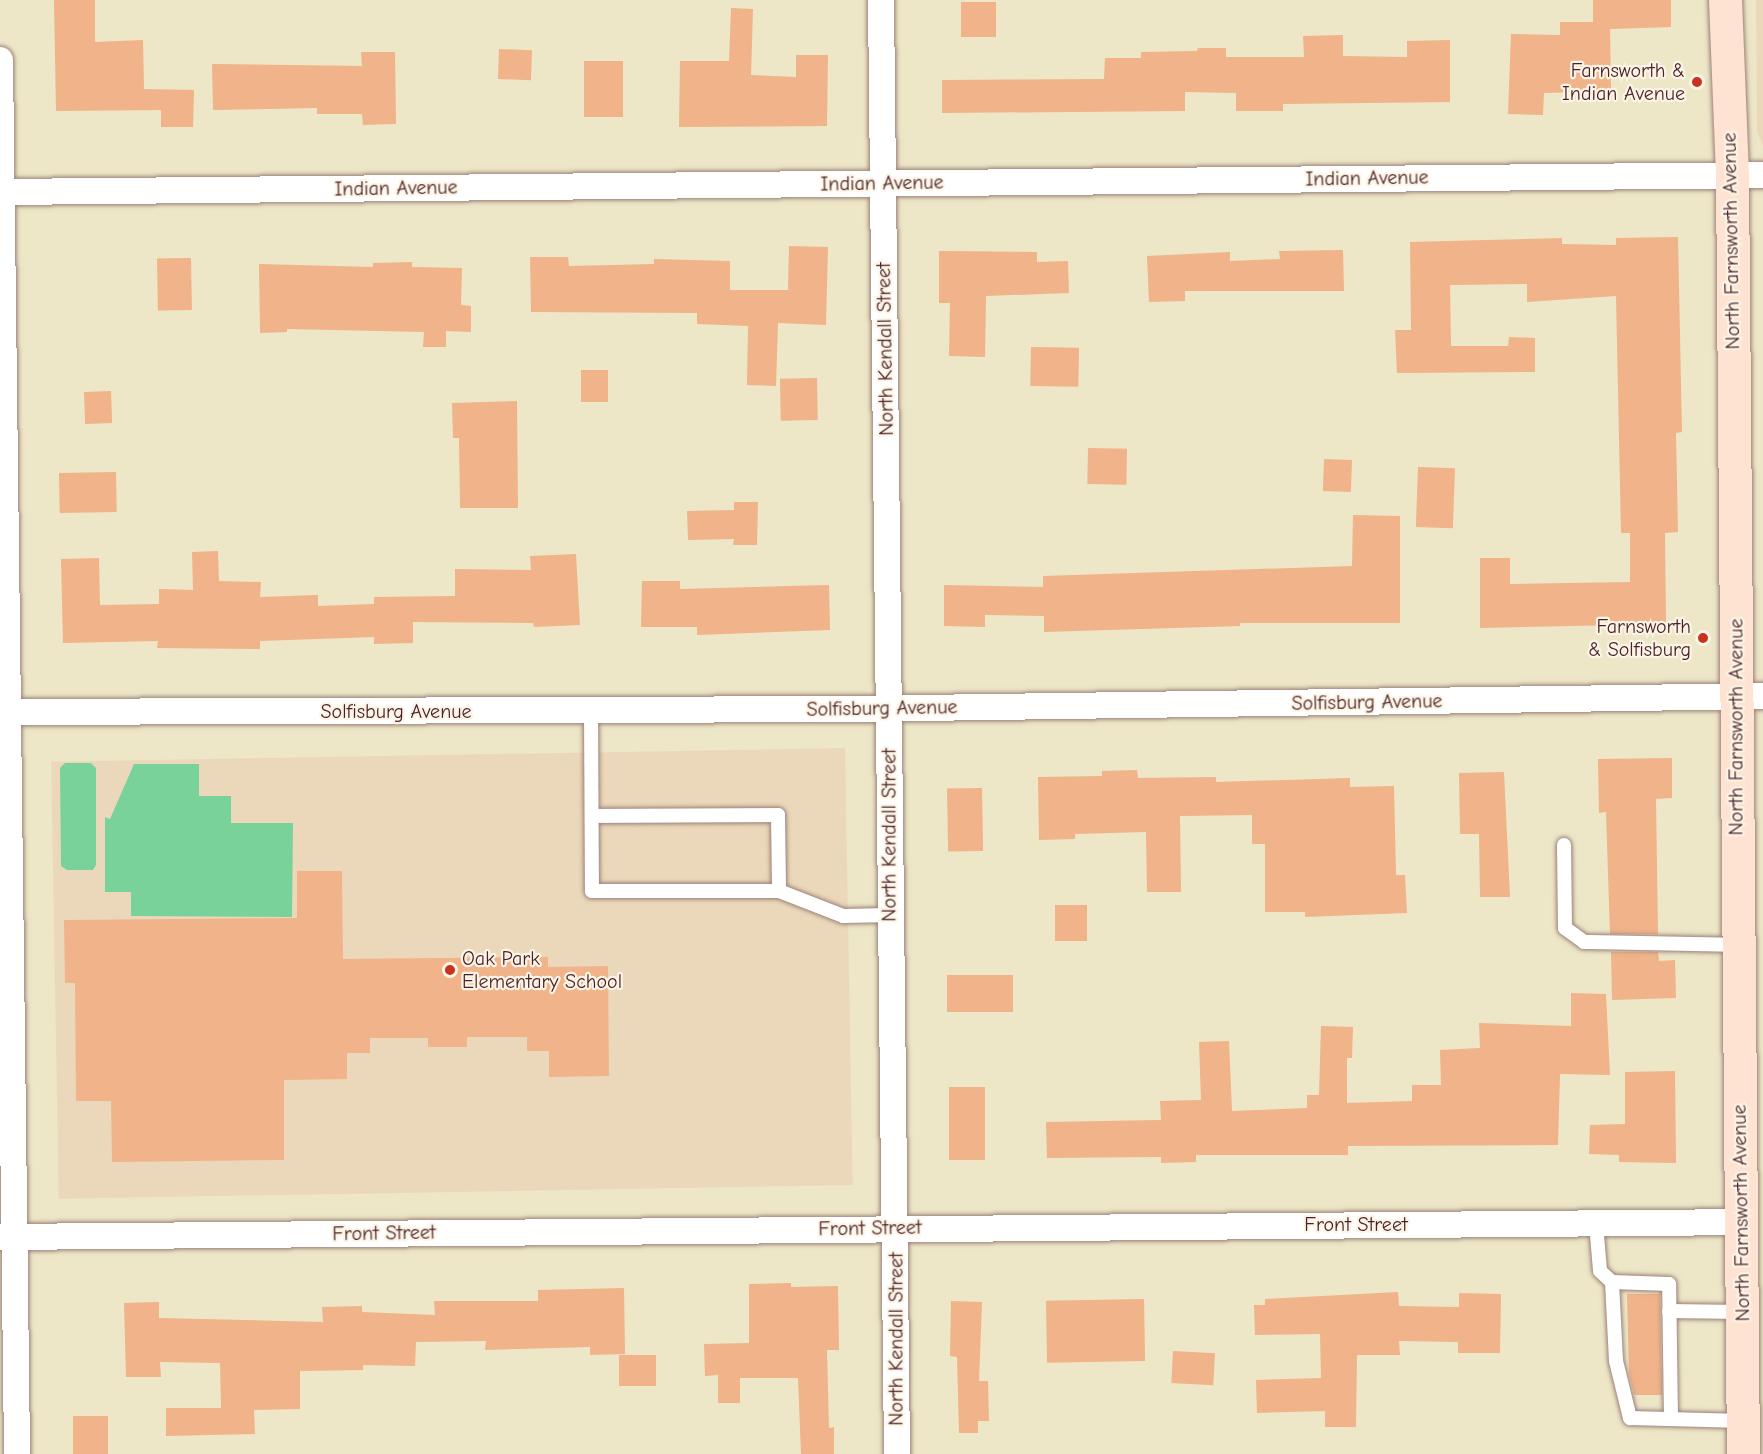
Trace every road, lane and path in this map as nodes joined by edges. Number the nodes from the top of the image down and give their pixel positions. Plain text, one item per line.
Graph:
1 (881, 0) edge
2 (1725, 0) edge
3 (0, 60) edge
4 (1747, 175) edge
5 (883, 183) junction
6 (1, 192) edge
7 (1749, 696) edge
8 (888, 708) junction
9 (591, 710) junction
10 (4, 712) edge
11 (592, 816) junction
12 (1564, 845) dead end
13 (779, 891) junction
14 (890, 915) junction
15 (1738, 945) junction
16 (1746, 1222) junction
17 (1596, 1223) junction
18 (896, 1228) junction
19 (7, 1237) edge
20 (1612, 1282) junction
21 (1669, 1311) junction
22 (1742, 1312) junction
23 (1671, 1419) junction
24 (1743, 1421) junction
25 (17, 1454) edge
26 (897, 1454) edge
27 (1743, 1454) edge

1 - 5 street, North Kendall Street
2 - 4 main road, North Farnsworth Avenue
3 - 6 street
4 - 5 street, Indian Avenue
4 - 7 main road, North Farnsworth Avenue
5 - 6 street, Indian Avenue
5 - 8 street, North Kendall Street
6 - 10 street
7 - 8 street, Solfisburg Avenue
7 - 15 main road, North Farnsworth Avenue
8 - 9 street, Solfisburg Avenue
8 - 14 street, North Kendall Street
9 - 10 street, Solfisburg Avenue
9 - 11 lane
10 - 19 street
11 - 13 lane
11 - 13 lane
12 - 15 lane
13 - 14 lane
14 - 18 street, North Kendall Street
15 - 16 main road, North Farnsworth Avenue
16 - 17 street, Front Street
16 - 22 main road, North Farnsworth Avenue
17 - 18 street, Front Street
17 - 20 lane
18 - 19 street, Front Street
18 - 26 street, North Kendall Street
19 - 25 street
20 - 21 lane
20 - 23 lane
21 - 22 lane
21 - 23 lane
22 - 24 main road, North Farnsworth Avenue
23 - 24 lane
24 - 27 main road, North Farnsworth Avenue

